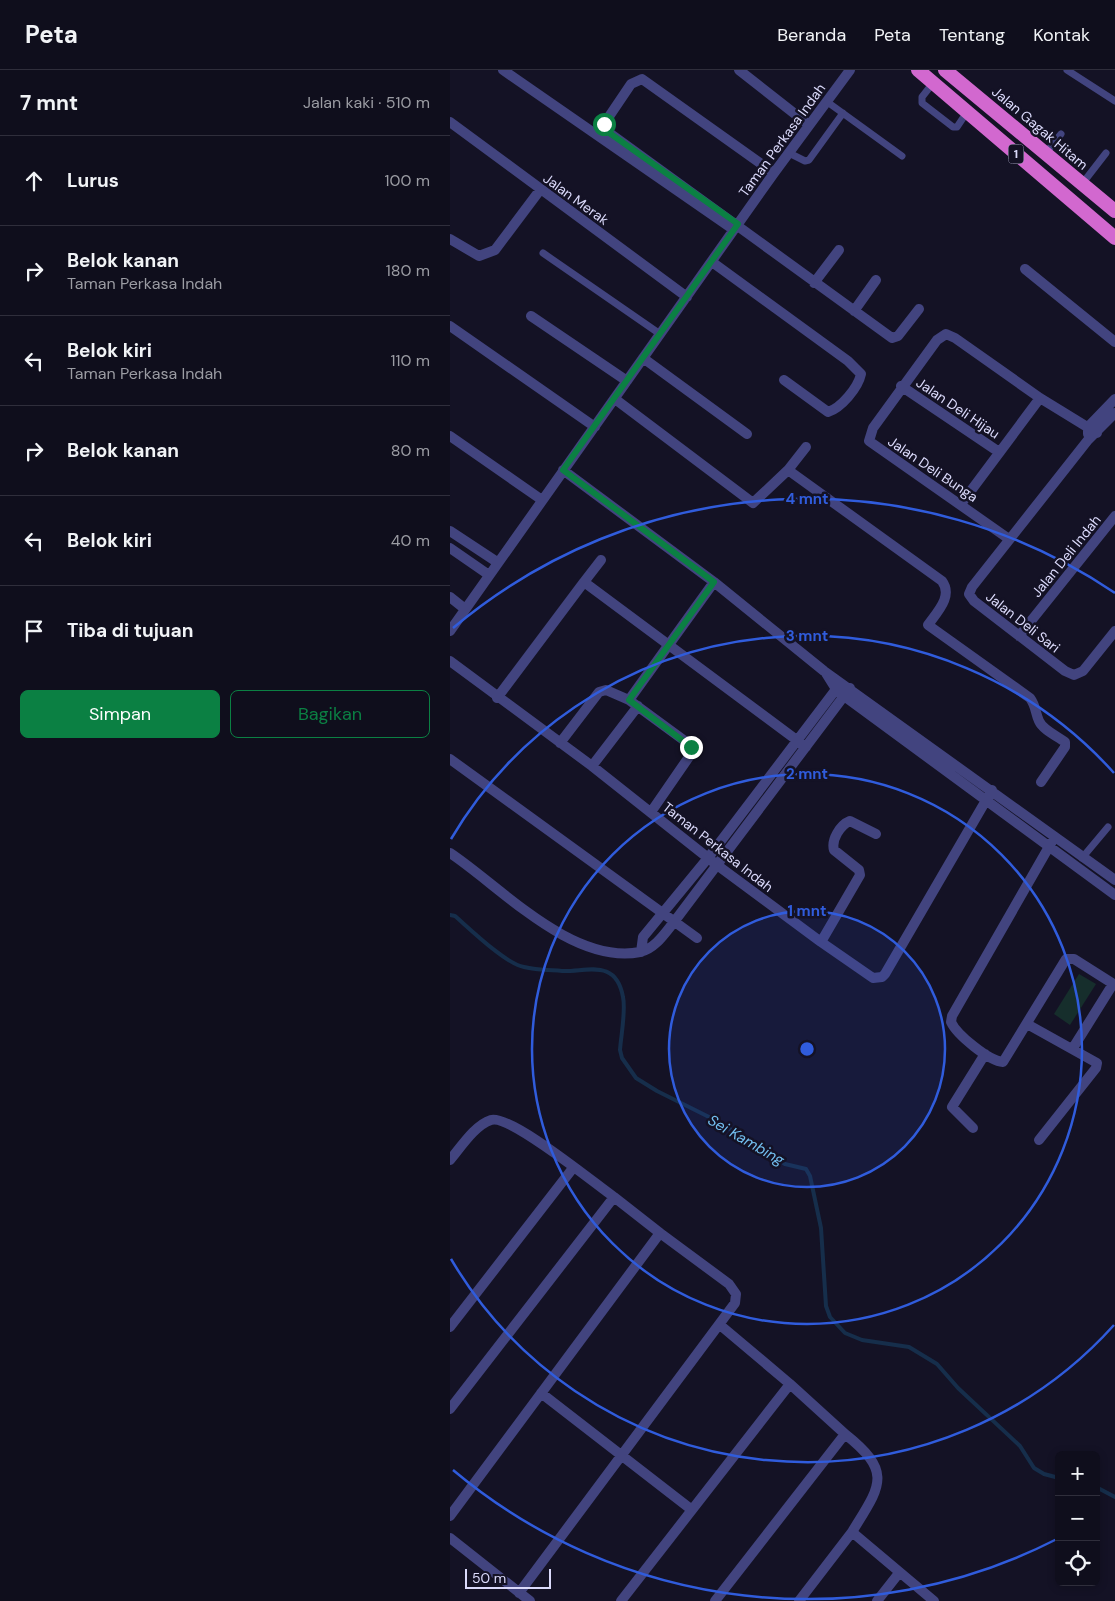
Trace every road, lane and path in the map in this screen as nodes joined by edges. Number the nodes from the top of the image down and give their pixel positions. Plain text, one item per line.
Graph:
1 (503, 70) edge
2 (739, 70) edge
3 (850, 70) edge
4 (918, 70) edge
5 (945, 70) edge
6 (1067, 70) edge
7 (933, 83) junction
8 (826, 101) junction
9 (1115, 101) edge
10 (968, 112) junction
11 (844, 113) junction
12 (450, 122) edge
13 (810, 125) junction
14 (1061, 134) dead end
15 (789, 153) junction
16 (1106, 153) dead end
17 (1045, 154) junction
18 (902, 156) dead end
19 (774, 173) junction
20 (1087, 188) junction
21 (540, 190) junction
22 (1081, 209) junction
23 (1115, 211) edge
24 (736, 227) junction
25 (1115, 238) edge
26 (450, 239) edge
27 (839, 250) dead end
28 (543, 253) dead end
29 (712, 262) junction
30 (1025, 269) dead end
31 (876, 280) dead end
32 (814, 283) junction
33 (687, 297) junction
34 (919, 309) dead end
35 (854, 311) junction
36 (531, 316) dead end
37 (450, 326) edge
38 (660, 334) junction
39 (1115, 342) edge
40 (643, 358) junction
41 (784, 380) dead end
42 (627, 381) junction
43 (901, 386) junction
44 (1040, 398) junction
45 (615, 399) junction
46 (1115, 399) edge
47 (1115, 413) edge
48 (595, 427) junction
49 (1093, 430) junction
50 (747, 434) dead end
51 (450, 436) edge
52 (806, 447) dead end
53 (999, 452) junction
54 (563, 470) junction
55 (788, 470) junction
56 (542, 500) junction
57 (961, 504) junction
58 (1115, 516) edge
59 (450, 531) edge
60 (1009, 539) junction
61 (450, 548) edge
62 (601, 560) dead end
63 (497, 562) junction
64 (489, 575) junction
65 (584, 582) junction
66 (714, 582) junction
67 (450, 598) edge
68 (465, 609) junction
69 (450, 631) edge
70 (1115, 631) edge
71 (1019, 636) junction
72 (668, 644) junction
73 (450, 661) edge
74 (843, 689) junction
75 (497, 698) junction
76 (634, 703) junction
77 (796, 739) junction
78 (560, 742) junction
79 (806, 747) junction
80 (450, 759) edge
81 (592, 766) junction
82 (1041, 782) dead end
83 (992, 790) junction
84 (985, 801) junction
85 (651, 812) junction
86 (1108, 827) dead end
87 (876, 834) dead end
88 (1054, 838) junction
89 (1048, 848) junction
90 (450, 853) edge
91 (708, 858) junction
92 (1082, 858) junction
93 (717, 865) junction
94 (1115, 880) edge
95 (681, 890) junction
96 (1115, 895) edge
97 (692, 898) junction
98 (662, 914) junction
99 (674, 922) junction
100 (697, 938) dead end
101 (821, 942) junction
102 (641, 952) junction
103 (1114, 984) edge
104 (1027, 1024) junction
105 (1073, 1048) junction
106 (985, 1054) junction
107 (973, 1128) dead end
108 (1039, 1140) dead end
109 (450, 1160) edge
110 (573, 1168) junction
111 (614, 1197) junction
112 (660, 1232) junction
113 (720, 1325) junction
114 (450, 1327) edge
115 (790, 1384) junction
116 (542, 1393) junction
117 (450, 1409) edge
118 (845, 1434) junction
119 (622, 1456) junction
120 (692, 1510) junction
121 (450, 1516) edge
122 (852, 1532) junction
123 (450, 1538) edge
124 (899, 1573) junction
125 (519, 1593) junction
126 (530, 1601) edge
127 (621, 1601) edge
128 (715, 1601) edge
129 (799, 1601) edge
130 (877, 1601) edge
131 (934, 1601) edge

1 - 24 street
2 - 13 street
3 - 8 street, Taman Perkasa Indah
4 - 7 highway, 1
5 - 17 highway, Jalan Gagak Hitam / 1
6 - 9 lane
7 - 10 highway, 1
7 - 10 lane
8 - 11 lane
8 - 13 street, Taman Perkasa Indah
10 - 22 highway, 1
11 - 15 lane
11 - 18 lane
12 - 21 street, Jalan Merak
13 - 15 street, Taman Perkasa Indah
14 - 17 lane
15 - 19 street, Taman Perkasa Indah
16 - 20 lane
17 - 20 highway, Jalan Gagak Hitam / 1
19 - 24 street, Taman Perkasa Indah
19 - 24 street
20 - 22 highway
20 - 23 highway, Jalan Gagak Hitam / 1
21 - 26 street
21 - 33 street, Jalan Merak
22 - 25 highway, 1
24 - 29 street, Taman Perkasa Indah
24 - 32 street
27 - 32 street
28 - 38 lane
29 - 33 street, Taman Perkasa Indah
29 - 41 street
30 - 39 street
31 - 35 street
32 - 35 street
33 - 38 street, Taman Perkasa Indah
34 - 35 street
36 - 42 street
37 - 48 street
38 - 40 street, Taman Perkasa Indah
40 - 42 street, Taman Perkasa Indah
40 - 50 street
42 - 45 street, Taman Perkasa Indah
43 - 44 street
43 - 53 street, Jalan Deli Hijau
43 - 57 street, Jalan Deli Bunga
44 - 49 street
44 - 53 street
45 - 48 street, Taman Perkasa Indah
45 - 55 street
46 - 49 street
47 - 49 street
48 - 54 street, Taman Perkasa Indah
49 - 60 street, Jalan Deli Sari
51 - 56 street
52 - 55 street
53 - 57 street
54 - 56 street, Taman Perkasa Indah
54 - 66 street
55 - 82 street
56 - 63 street, Taman Perkasa Indah
57 - 60 street, Jalan Deli Bunga
58 - 71 street, Jalan Deli Indah
59 - 63 street
60 - 71 street, Jalan Deli Sari
61 - 64 street
62 - 65 street
63 - 64 street, Taman Perkasa Indah
64 - 68 street, Taman Perkasa Indah
65 - 72 street
65 - 75 street
66 - 72 street
66 - 74 street
67 - 68 street
68 - 69 street, Taman Perkasa Indah
70 - 71 street, Jalan Deli Sari
72 - 76 street
72 - 77 street
73 - 75 street, Taman Perkasa Indah
74 - 77 street
74 - 79 street
74 - 83 street
74 - 84 street
75 - 78 street, Taman Perkasa Indah
76 - 78 street
76 - 81 street
76 - 85 street
77 - 79 street
77 - 91 street
78 - 81 street, Taman Perkasa Indah
79 - 93 street
80 - 98 street
81 - 85 street, Taman Perkasa Indah
83 - 84 street, Taman Perkasa Indah
83 - 88 street
84 - 89 street
84 - 101 street, Taman Perkasa Indah
85 - 91 street, Taman Perkasa Indah
86 - 92 lane
87 - 101 street
88 - 89 street
88 - 92 street
89 - 96 street
89 - 106 street
90 - 102 street
91 - 93 street, Taman Perkasa Indah
91 - 95 street
92 - 94 street
93 - 97 street
93 - 101 street, Taman Perkasa Indah
95 - 97 street
95 - 98 street
97 - 99 street
98 - 99 street
98 - 102 street
99 - 100 street
99 - 102 street
103 - 104 street
103 - 105 street
104 - 105 street
104 - 106 street
105 - 108 street
106 - 107 street
109 - 110 street
110 - 111 street
110 - 114 street
111 - 112 street
111 - 117 street
112 - 113 street
112 - 116 street
113 - 115 street
113 - 119 street
115 - 118 street
115 - 120 street
116 - 119 street
116 - 121 street
118 - 122 street
118 - 128 street
119 - 120 street
119 - 125 street
120 - 127 street
122 - 124 street
122 - 129 street
123 - 125 street
124 - 130 street
124 - 131 street
125 - 126 street

